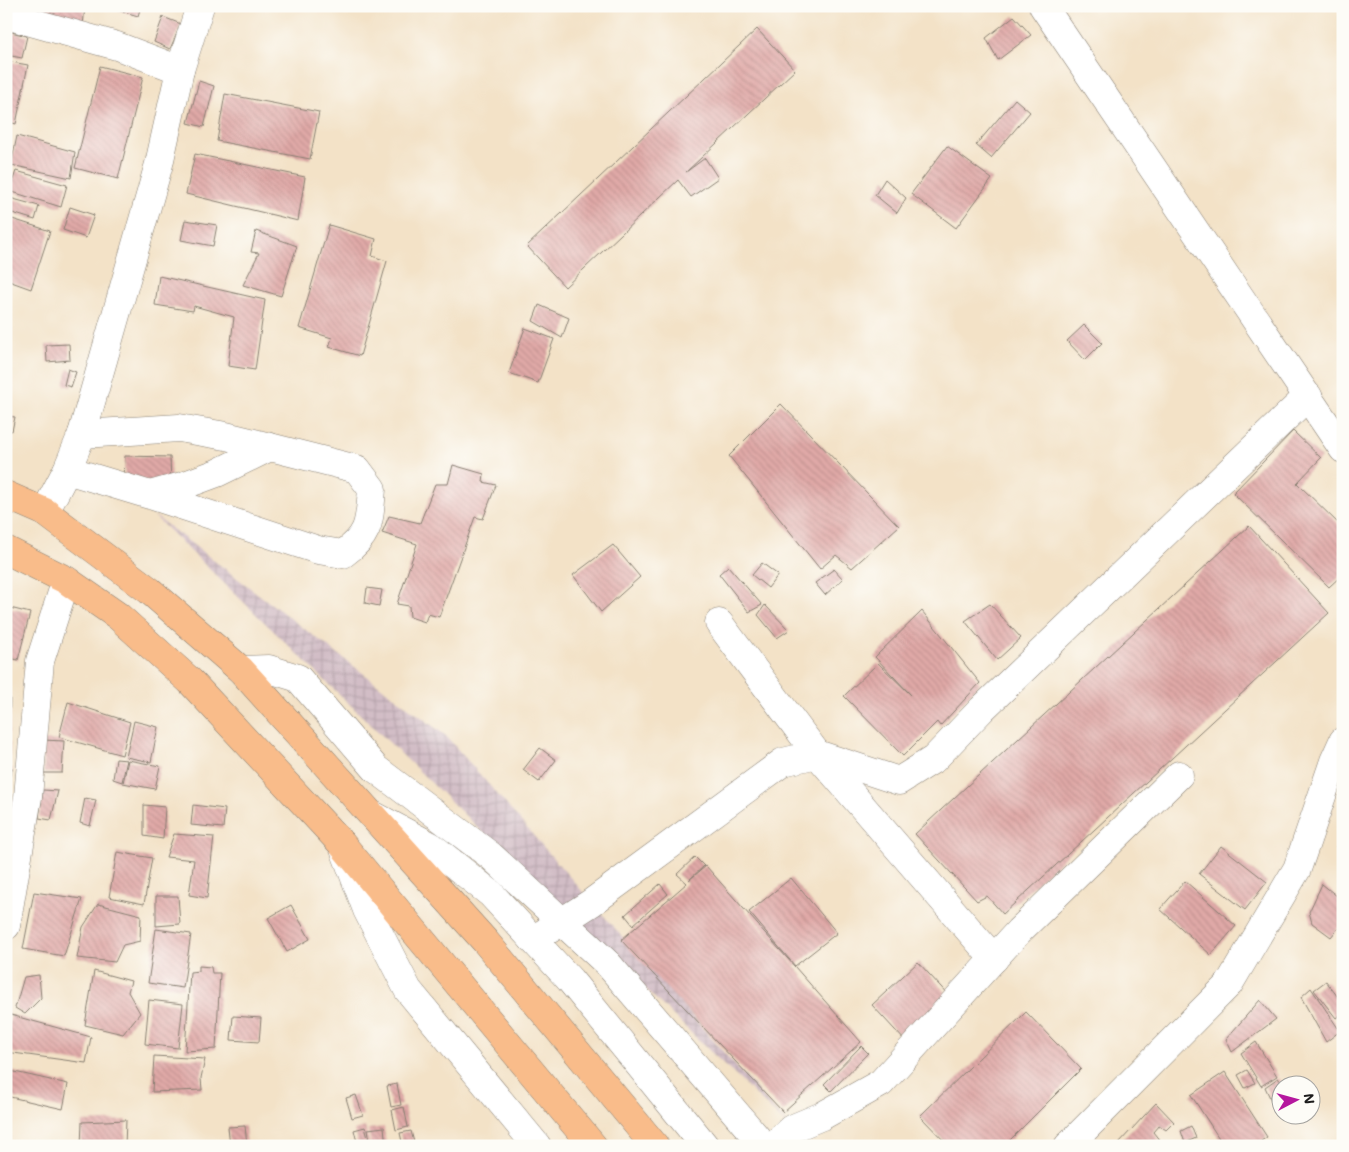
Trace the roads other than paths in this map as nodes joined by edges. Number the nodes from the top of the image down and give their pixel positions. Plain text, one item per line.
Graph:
1 (200, 6) edge
2 (1043, 6) edge
3 (6, 14) edge
4 (180, 70) junction
5 (1308, 396) junction
6 (82, 434) junction
7 (270, 447) junction
8 (1343, 450) edge
9 (67, 470) junction
10 (6, 495) edge
11 (150, 495) junction
12 (45, 512) junction
13 (6, 550) edge
14 (66, 580) junction
15 (719, 623) dead end
16 (241, 670) junction
17 (1343, 741) edge
18 (817, 754) junction
19 (1179, 775) dead end
20 (372, 814) junction
21 (341, 844) junction
22 (562, 921) junction
23 (6, 926) edge
24 (533, 940) junction
25 (994, 959) junction
26 (648, 1137) edge
27 (537, 1146) edge
28 (593, 1146) edge
29 (705, 1146) edge
30 (764, 1146) edge
31 (773, 1146) edge
32 (1068, 1146) edge

1 - 4 street
2 - 5 street
3 - 4 street
4 - 6 street
5 - 8 street
5 - 18 street
6 - 7 street
6 - 9 street
7 - 11 street
7 - 11 street
9 - 11 street
9 - 12 street
10 - 12 main road
12 - 16 main road
13 - 14 main road
14 - 21 main road
14 - 23 street
15 - 18 street
16 - 20 main road
16 - 22 street
17 - 32 street
18 - 22 street
18 - 25 street
19 - 25 street
20 - 24 street
20 - 26 main road
21 - 27 street
21 - 28 main road
22 - 24 street
22 - 30 street
24 - 29 street
25 - 31 street

